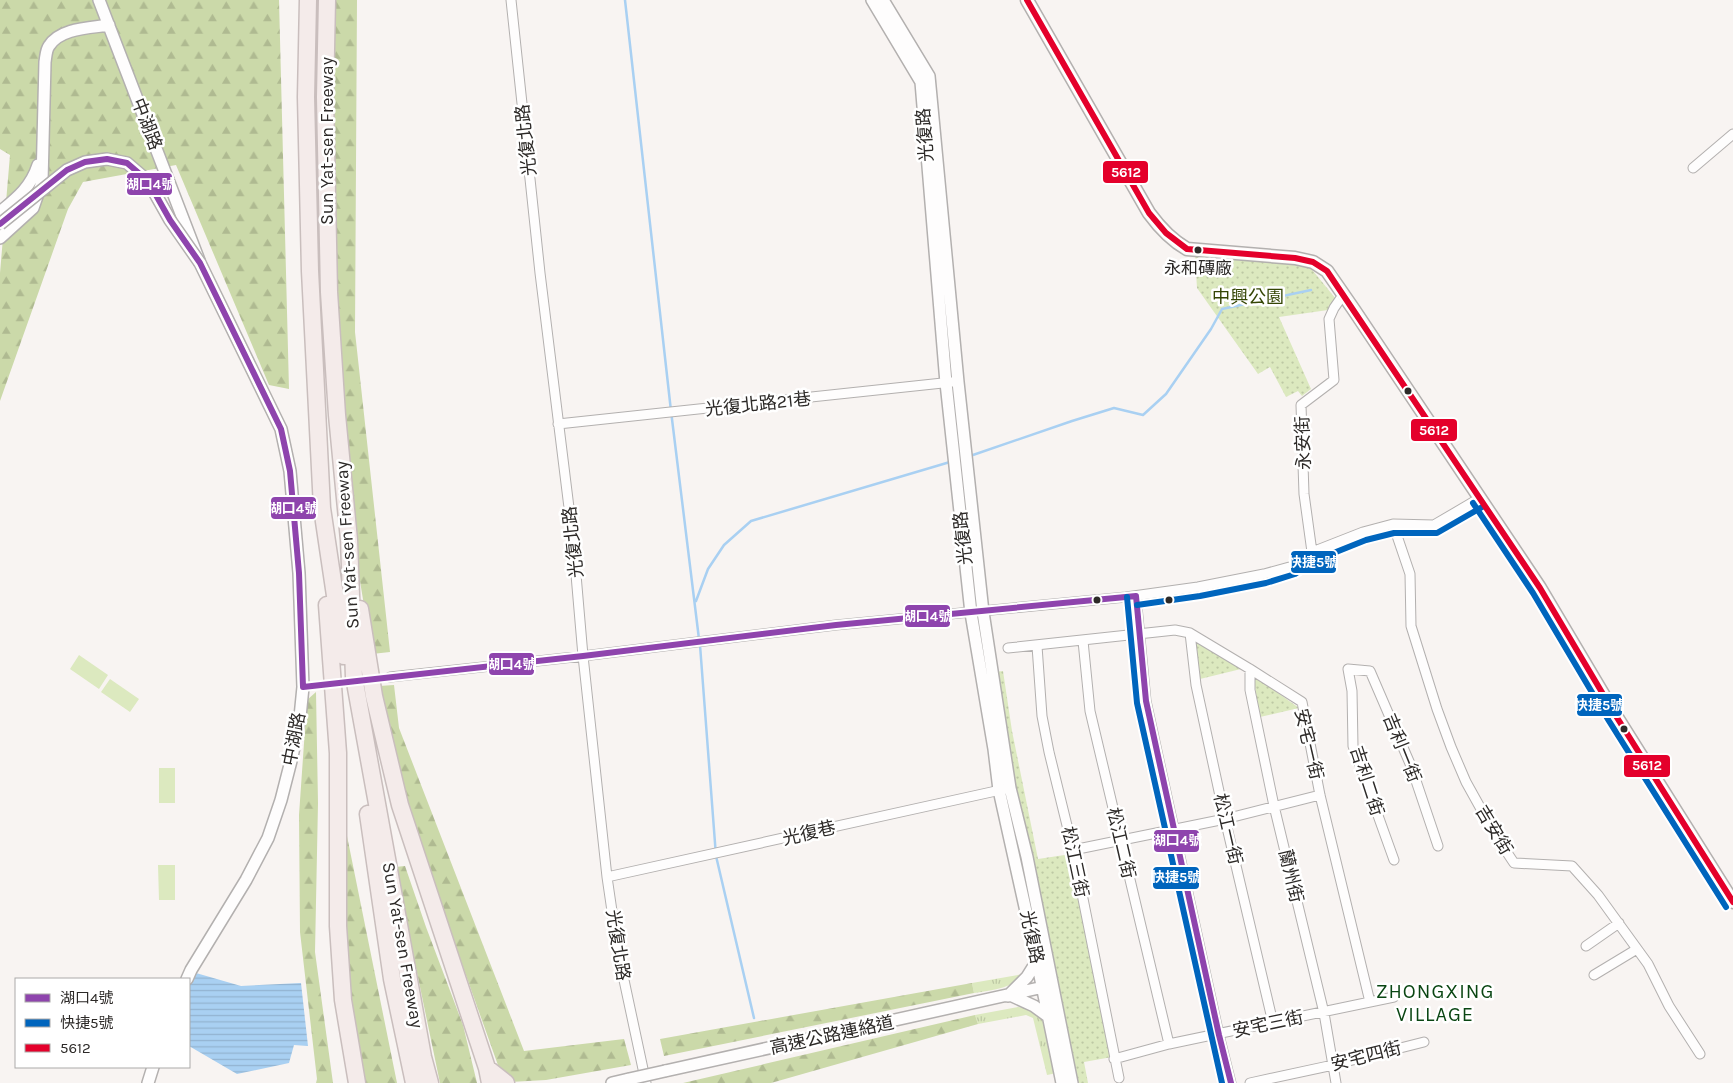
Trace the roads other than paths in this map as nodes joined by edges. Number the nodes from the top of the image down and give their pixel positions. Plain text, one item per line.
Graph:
1 (99, 0) edge
2 (308, 0) edge
3 (327, 0) edge
4 (511, 0) edge
5 (872, 0) edge
6 (883, 0) edge
7 (1027, 0) edge
8 (109, 25) junction
9 (1733, 134) edge
10 (42, 153) junction
11 (1692, 168) dead end
12 (0, 212) edge
13 (0, 224) edge
14 (0, 238) edge
15 (200, 263) junction
16 (1344, 295) junction
17 (952, 382) junction
18 (558, 424) junction
19 (1480, 498) junction
20 (322, 508) junction
21 (1393, 524) junction
22 (350, 540) junction
23 (1312, 552) junction
24 (1136, 596) junction
25 (983, 612) junction
26 (971, 613) junction
27 (1190, 633) junction
28 (1140, 634) junction
29 (1083, 640) junction
30 (1036, 646) junction
31 (1008, 648) dead end
32 (583, 656) junction
33 (1250, 668) junction
34 (1348, 670) joint
35 (390, 677) tunnel mouth
36 (1005, 789) junction
37 (1320, 795) junction
38 (1274, 806) junction
39 (1225, 819) junction
40 (1176, 829) junction
41 (1120, 841) junction
42 (1438, 846) dead end
43 (1073, 850) junction
44 (1394, 860) dead end
45 (607, 877) junction
46 (1733, 902) edge
47 (1619, 923) junction
48 (1586, 946) dead end
49 (1637, 949) junction
50 (1037, 961) junction
51 (1594, 975) dead end
52 (187, 978) edge
53 (1047, 986) junction
54 (1009, 996) junction
55 (1394, 997) dead end
56 (1370, 1002) junction
57 (1324, 1013) junction
58 (1049, 1017) junction
59 (1273, 1022) junction
60 (1219, 1035) junction
61 (1424, 1042) dead end
62 (1169, 1044) junction
63 (1700, 1054) dead end
64 (1114, 1059) junction
65 (1333, 1065) junction
66 (153, 1068) edge
67 (489, 1076) edge
68 (1119, 1078) dead end
69 (356, 1080) edge
70 (148, 1083) edge
71 (414, 1083) edge
72 (430, 1083) edge
73 (506, 1083) edge
74 (612, 1083) edge
75 (646, 1083) edge
76 (1062, 1083) edge
77 (1072, 1083) edge
78 (1231, 1083) edge
79 (1250, 1083) edge
80 (1336, 1083) edge

1 - 8 street, 中湖路
2 - 20 highway, Sun Yat-sen Freeway
3 - 22 highway, Sun Yat-sen Freeway
4 - 18 street, 光復北路
5 - 17 street, 光復路
6 - 17 street, 光復路
7 - 16 main road
8 - 10 street
8 - 15 street, 中湖路
9 - 11 street
10 - 12 street
10 - 14 street
13 - 15 street, bridge
15 - 52 street, 中湖路
16 - 19 main road
16 - 23 street, 永安街
17 - 18 street, 光復北路21巷
17 - 25 street, 光復路
17 - 26 street, 光復路
18 - 32 street, 光復北路
19 - 21 street
19 - 46 main road
20 - 69 highway
20 - 71 highway, Sun Yat-sen Freeway
21 - 23 street
21 - 47 street, 吉安街
22 - 67 highway
22 - 72 highway, Sun Yat-sen Freeway
23 - 24 street
24 - 25 street
24 - 28 street
25 - 26 street
25 - 36 street, 光復路
26 - 32 street
26 - 36 street, 光復路
27 - 28 street, 安宅一街
27 - 33 street, 安宅一街
27 - 39 street, 松江一街
28 - 29 street, 安宅一街
28 - 40 street
29 - 30 street, 安宅一街
29 - 41 street, 松江二街
30 - 31 street, 安宅一街
30 - 43 street, 松江三街
32 - 35 street
32 - 45 street, 光復北路
33 - 37 street, 安宅一街
33 - 38 street, 蘭州街
34 - 42 street, 吉利一街
34 - 44 street, 吉利二街
36 - 45 street, 光復巷
36 - 50 street, 光復路
36 - 53 street, 光復路
37 - 38 street
37 - 56 street, 安宅一街
38 - 39 street
38 - 57 street, 蘭州街
39 - 40 street
39 - 59 street, 松江一街
40 - 41 street
40 - 60 street
41 - 43 street
41 - 62 street, 松江二街
43 - 64 street, 松江三街
45 - 75 street, 光復北路
47 - 48 street
47 - 49 street, 吉安街
49 - 51 street
49 - 63 street, 吉安街
50 - 53 street, 光復路
50 - 54 street
53 - 54 street, 高速公路連絡道
53 - 58 street, 光復路
53 - 77 street, 光復路
54 - 58 street
54 - 74 street, 高速公路連絡道, bridge
55 - 56 street, 安宅三街
56 - 57 street, 安宅三街
57 - 59 street, 安宅三街
57 - 65 street, 蘭州街
58 - 76 street, 光復路
59 - 60 street, 安宅三街
60 - 62 street, 安宅三街
60 - 78 street
61 - 65 street, 安宅四街
62 - 64 street, 安宅三街
64 - 68 street, 松江三街
65 - 79 street, 安宅四街
65 - 80 street, 蘭州街
66 - 70 street
67 - 73 highway

